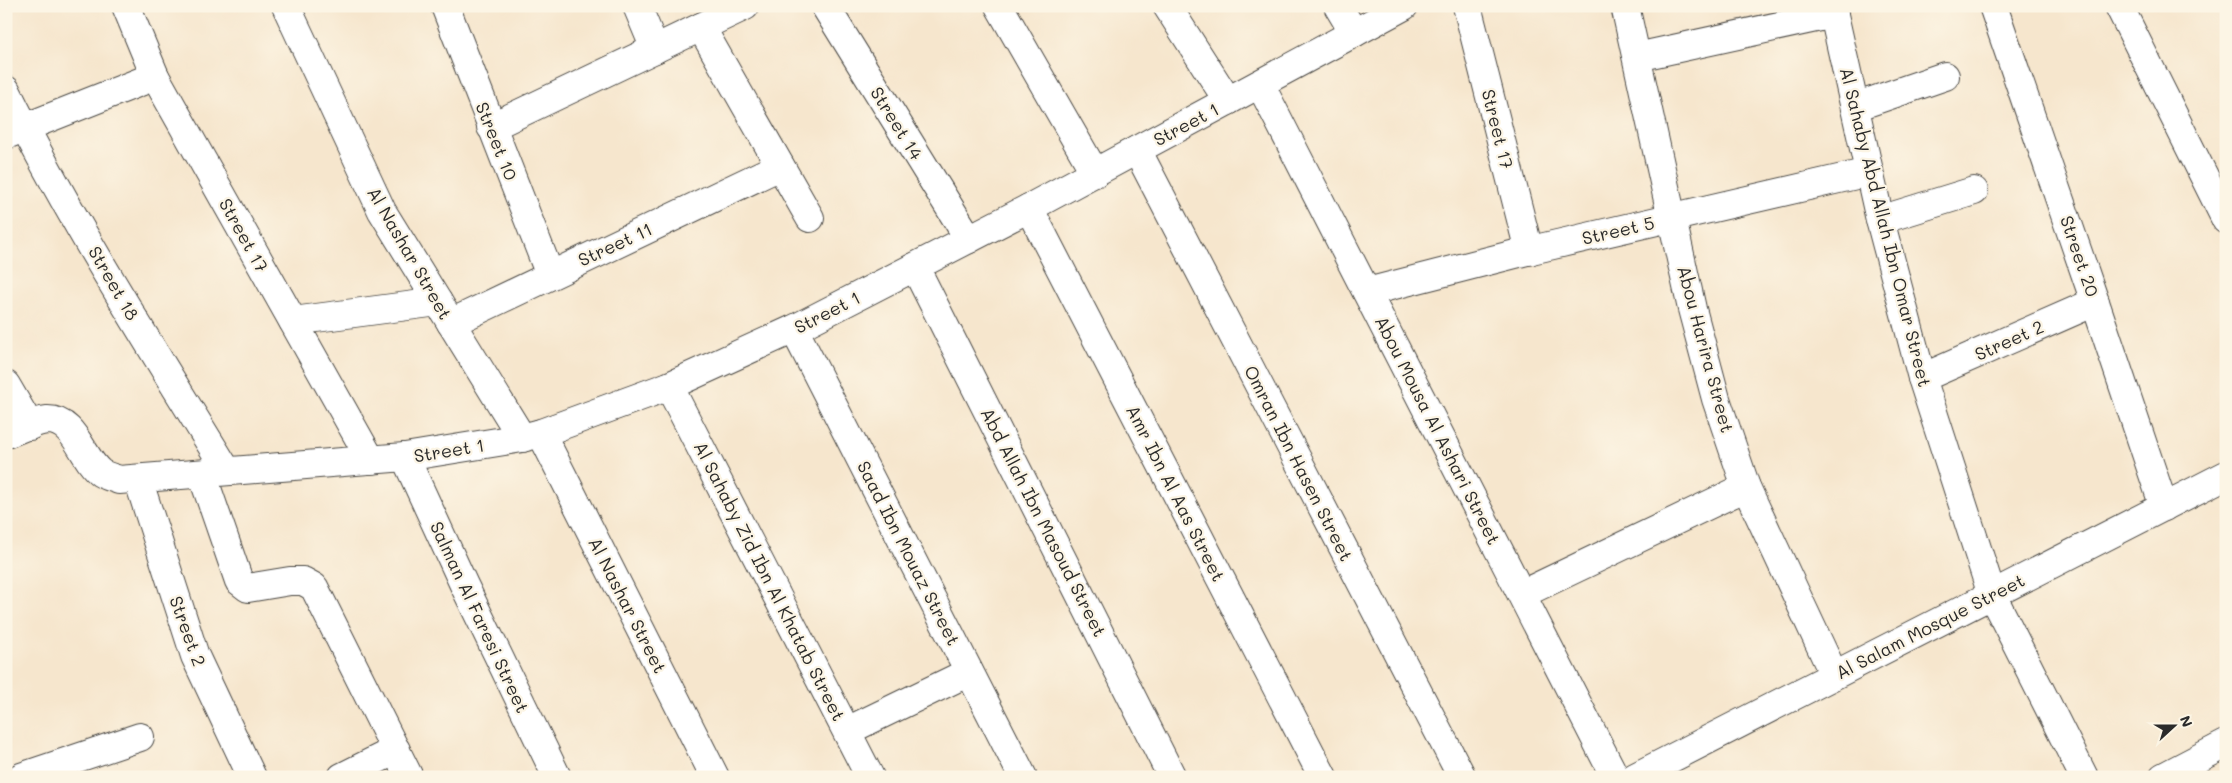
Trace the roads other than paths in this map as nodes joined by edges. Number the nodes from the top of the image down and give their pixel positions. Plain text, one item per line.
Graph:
1 (126, 6) edge
2 (286, 6) edge
3 (445, 6) edge
4 (637, 6) edge
5 (745, 6) edge
6 (825, 6) edge
7 (999, 6) edge
8 (1167, 6) edge
9 (1338, 6) edge
10 (1404, 6) edge
11 (1467, 6) edge
12 (1625, 6) edge
13 (1993, 6) edge
14 (2119, 6) edge
15 (1833, 10) edge
16 (701, 27) junction
17 (1354, 33) junction
18 (655, 49) junction
19 (1637, 56) junction
20 (155, 76) junction
21 (1945, 76) dead end
22 (1260, 84) junction
23 (6, 90) edge
24 (1228, 101) junction
25 (1854, 107) junction
26 (491, 127) junction
27 (15, 131) edge
28 (1136, 150) junction
29 (780, 166) junction
30 (1869, 172) junction
31 (1095, 173) junction
32 (1974, 191) dead end
33 (1029, 208) junction
34 (1673, 217) junction
35 (810, 218) dead end
36 (1880, 220) junction
37 (2226, 220) edge
38 (969, 239) junction
39 (1529, 251) junction
40 (915, 267) junction
41 (550, 275) junction
42 (1367, 292) junction
43 (2096, 302) junction
44 (444, 312) junction
45 (293, 321) junction
46 (794, 329) junction
47 (1922, 378) junction
48 (6, 385) edge
49 (669, 386) junction
50 (18, 430) edge
51 (532, 436) junction
52 (405, 457) junction
53 (371, 460) junction
54 (215, 473) junction
55 (2226, 475) edge
56 (138, 479) junction
57 (1746, 488) junction
58 (2164, 507) junction
59 (1522, 594) junction
60 (1992, 595) junction
61 (969, 672) junction
62 (1834, 676) junction
63 (847, 731) junction
64 (140, 737) dead end
65 (2226, 744) edge
66 (396, 750) junction
67 (710, 775) edge
68 (20, 777) edge
69 (252, 777) edge
70 (342, 777) edge
71 (409, 777) edge
72 (557, 777) edge
73 (870, 777) edge
74 (1023, 777) edge
75 (1172, 777) edge
76 (1323, 777) edge
77 (1462, 777) edge
78 (1615, 777) edge
79 (1635, 777) edge
80 (2084, 777) edge
81 (2163, 777) edge

1 - 20 street, Street 17
2 - 44 street, Al Nashar Street
3 - 26 street, Street 10
4 - 18 street
5 - 16 street
6 - 38 street, Street 14
7 - 31 street
8 - 24 street
9 - 17 street
10 - 17 street, Street 1
11 - 39 street, Street 17
12 - 19 street, Abou Harira Street
13 - 43 street, Street 20
14 - 37 street
15 - 19 street
15 - 25 street, Al Sahaby Abd Allah Ibn Omar Street
16 - 18 street
16 - 29 street
17 - 22 street, Street 1
18 - 26 street
19 - 34 street, Abou Harira Street
20 - 27 street
20 - 45 street, Street 17
21 - 25 street
22 - 24 street, Street 1
22 - 42 street, Abou Mousa Al Ashari Street
23 - 27 street, Street 18
24 - 28 street, Street 1
25 - 30 street, Al Sahaby Abd Allah Ibn Omar Street
26 - 41 street, Street 10
27 - 54 street, Street 18
28 - 31 street, Street 1
28 - 77 street, Omran Ibn Hasen Street
29 - 35 street
29 - 41 street, Street 11
30 - 34 street, Street 5
30 - 36 street, Al Sahaby Abd Allah Ibn Omar Street
31 - 33 street, Street 1
32 - 36 street
33 - 38 street, Street 1
33 - 76 street, Amr Ibn Al Aas Street
34 - 39 street, Street 5
34 - 57 street, Abou Harira Street
36 - 47 street, Al Sahaby Abd Allah Ibn Omar Street
38 - 40 street, Street 1
39 - 42 street, Street 5
40 - 46 street, Street 1
40 - 75 street, Abd Allah Ibn Masoud Street
41 - 44 street, Street 11
42 - 59 street, Abou Mousa Al Ashari Street
43 - 47 street, Street 2
43 - 58 street, Street 20
44 - 45 street, Street 11
44 - 51 street, Al Nashar Street
45 - 53 street, Street 17
46 - 49 street, Street 1
46 - 61 street, Saad Ibn Mouaz Street
47 - 60 street, Al Sahaby Abd Allah Ibn Omar Street
48 - 50 street
49 - 51 street, Street 1
49 - 63 street, Al Sahaby Zid Ibn Al Khatab Street
50 - 56 street, Street 1
51 - 52 street, Street 1
51 - 67 street, Al Nashar Street
52 - 53 street, Street 1
52 - 72 street, Salman Al Faresi Street
53 - 54 street, Street 1
54 - 56 street, Street 1
54 - 66 street
55 - 58 street, Al Salam Mosque Street
56 - 69 street, Street 2
57 - 59 street
57 - 62 street, Abou Harira Street
58 - 60 street, Al Salam Mosque Street
59 - 78 street, Abou Mousa Al Ashari Street
60 - 62 street, Al Salam Mosque Street
60 - 80 street, Al Sahaby Abd Allah Ibn Omar Street
61 - 63 street
61 - 74 street, Saad Ibn Mouaz Street
62 - 79 street, Al Salam Mosque Street
63 - 73 street, Al Sahaby Zid Ibn Al Khatab Street
64 - 68 street
65 - 81 street
66 - 70 street
66 - 71 street

